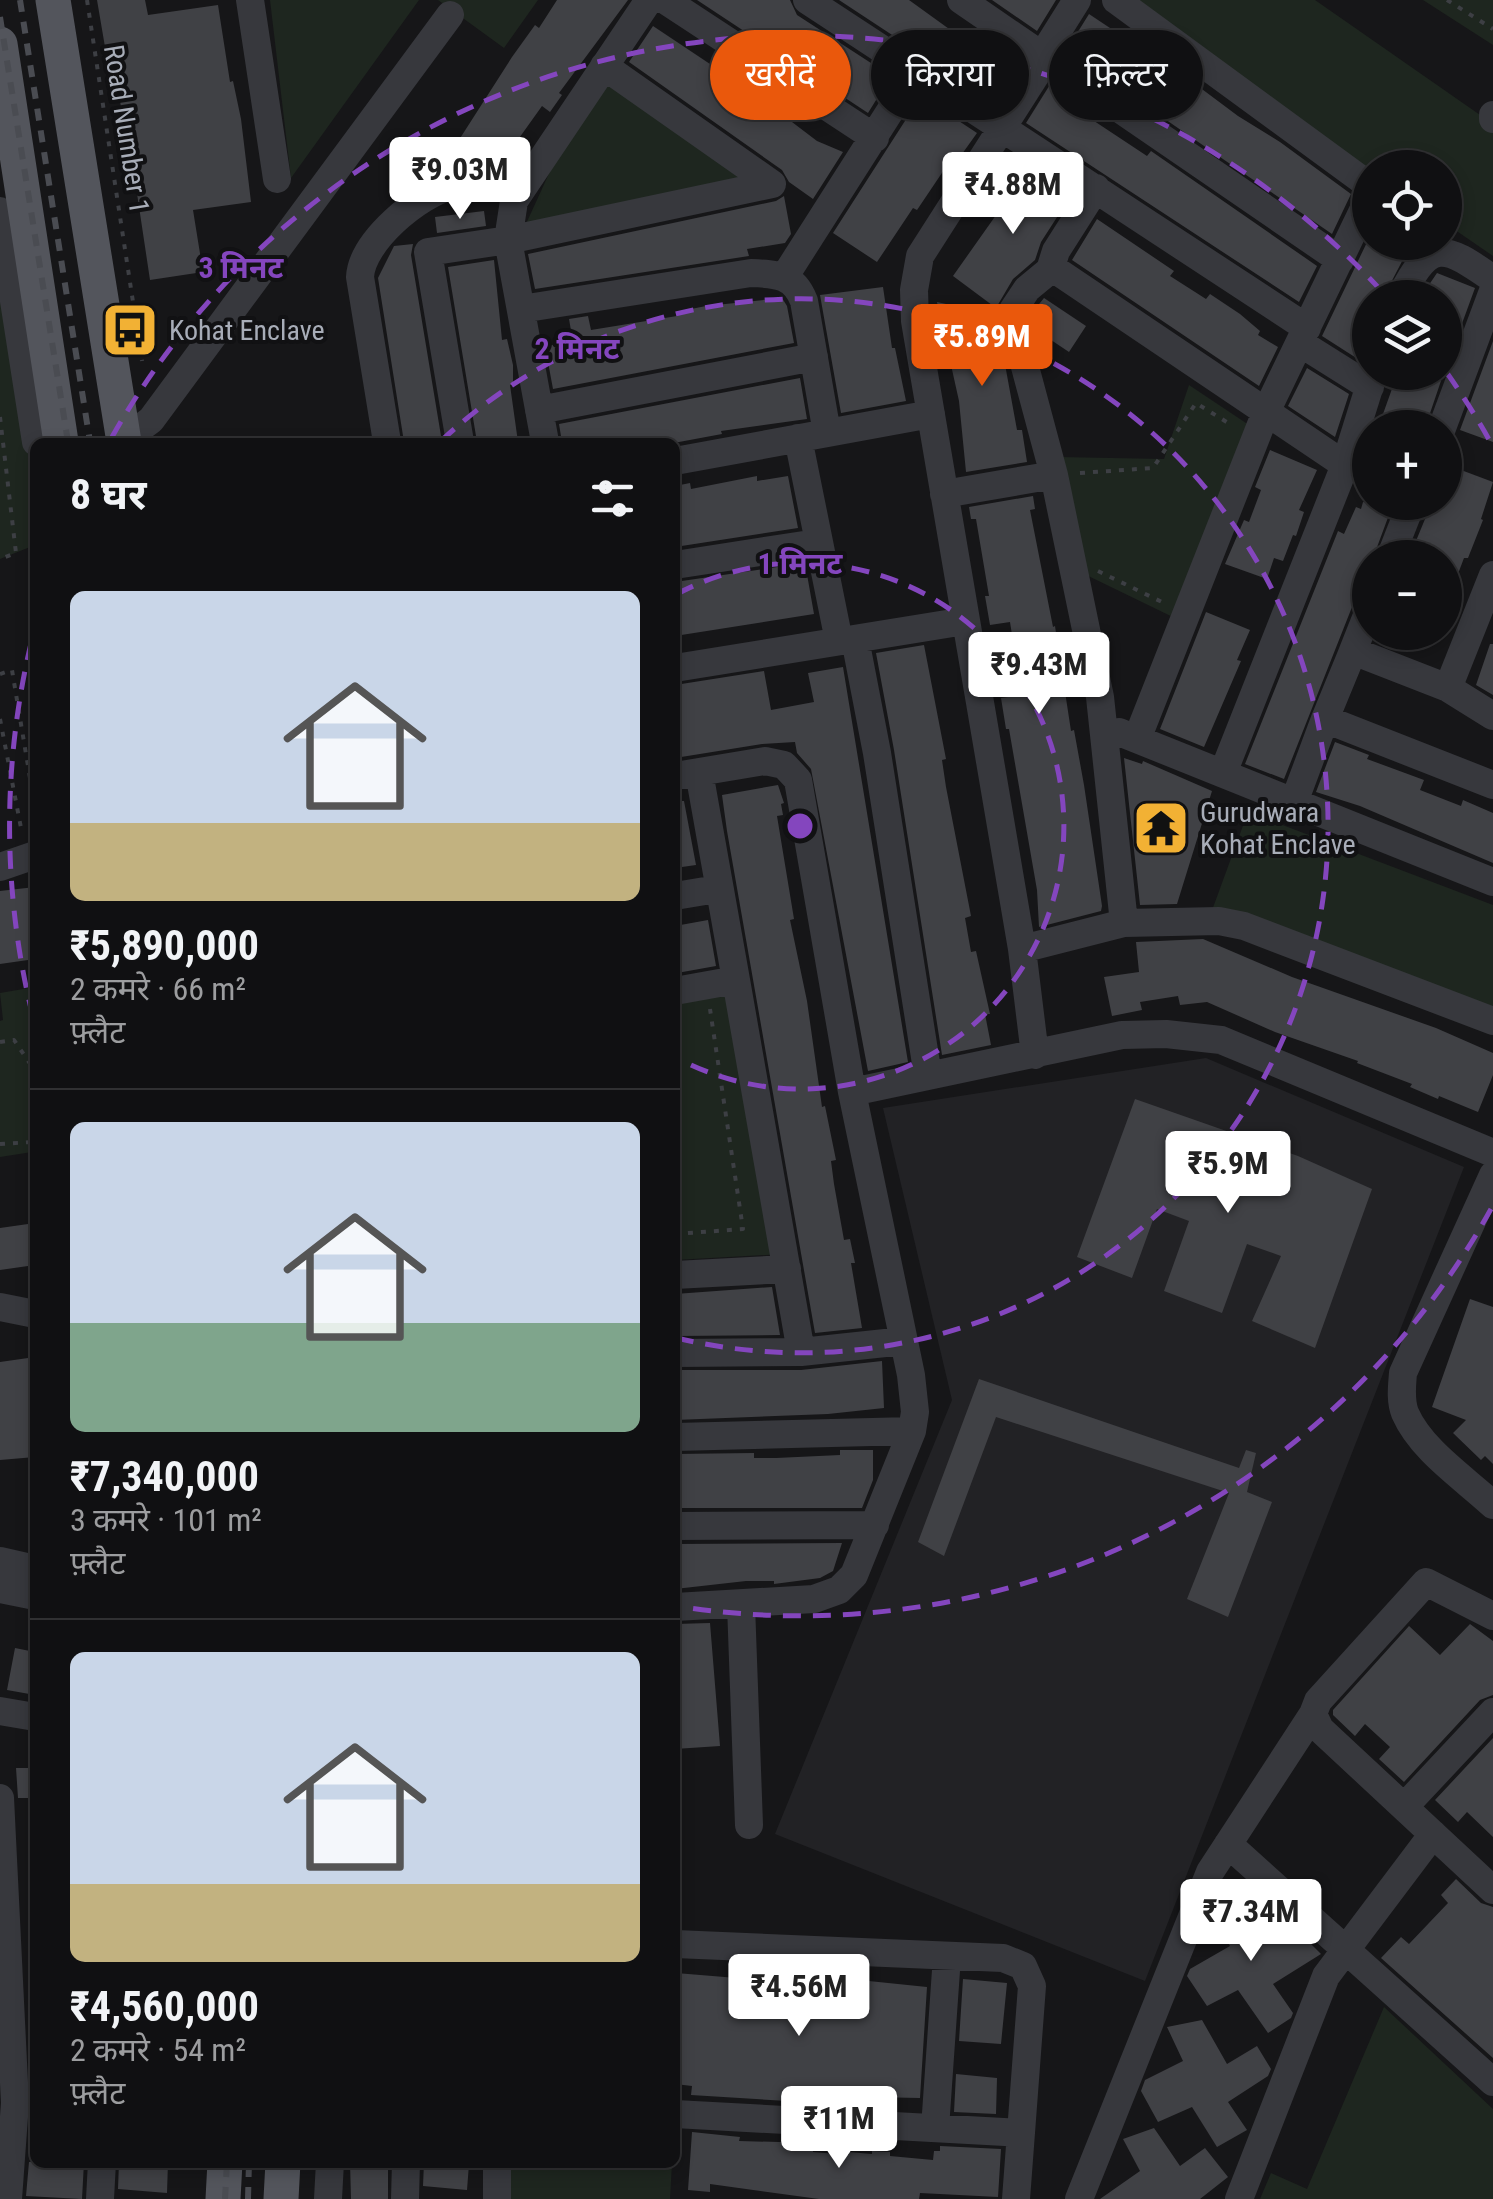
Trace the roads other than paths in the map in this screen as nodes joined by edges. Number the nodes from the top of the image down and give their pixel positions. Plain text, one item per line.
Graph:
1 (53, 0) edge
2 (250, 0) edge
3 (649, 0) edge
4 (665, 0) edge
5 (807, 0) edge
6 (961, 0) edge
7 (1077, 0) edge
8 (1116, 0) edge
9 (450, 15) dead end
10 (871, 42) edge
11 (0, 44) edge
12 (1044, 57) junction
13 (604, 66) junction
14 (887, 120) edge
15 (993, 120) edge
16 (1004, 127) junction
17 (876, 138) junction
18 (1352, 173) edge
19 (530, 177) junction
20 (277, 179) dead end
21 (1096, 188) junction
22 (0, 212) edge
23 (1352, 234) edge
24 (508, 240) junction
25 (12, 244) edge
26 (1462, 254) edge
27 (1340, 260) junction
28 (1050, 270) junction
29 (785, 276) junction
30 (1493, 279) edge
31 (1493, 290) edge
32 (521, 309) junction
33 (1303, 335) junction
34 (814, 357) junction
35 (1352, 367) edge
36 (1369, 390) edge
37 (539, 410) junction
38 (1449, 410) edge
39 (1266, 412) junction
40 (931, 414) junction
41 (826, 433) junction
42 (36, 438) edge
43 (60, 438) edge
44 (123, 438) edge
45 (129, 438) edge
46 (385, 438) edge
47 (459, 438) edge
48 (544, 438) edge
49 (798, 438) junction
50 (680, 460) edge
51 (1345, 465) junction
52 (1054, 475) junction
53 (944, 494) junction
54 (817, 544) junction
55 (680, 564) edge
56 (1493, 575) edge
57 (966, 621) junction
58 (847, 640) junction
59 (1353, 650) edge
60 (1351, 656) junction
61 (680, 667) edge
62 (1448, 688) junction
63 (1493, 716) edge
64 (1325, 720) junction
65 (1104, 726) junction
66 (1136, 739) junction
67 (687, 774) edge
68 (1223, 774) junction
69 (1493, 785) edge
70 (1294, 802) junction
71 (1493, 882) edge
72 (717, 888) junction
73 (680, 895) edge
74 (1124, 923) junction
75 (1022, 949) junction
76 (736, 980) junction
77 (680, 990) edge
78 (1493, 1021) edge
79 (1034, 1055) junction
80 (928, 1076) junction
81 (852, 1092) junction
82 (1493, 1153) edge
83 (1493, 1175) edge
84 (787, 1270) junction
85 (680, 1275) edge
86 (0, 1307) edge
87 (30, 1313) edge
88 (904, 1340) junction
89 (801, 1352) junction
90 (680, 1353) edge
91 (912, 1431) junction
92 (680, 1437) edge
93 (1493, 1505) edge
94 (874, 1525) junction
95 (680, 1526) edge
96 (0, 1562) edge
97 (30, 1568) edge
98 (0, 1589) edge
99 (30, 1595) edge
100 (741, 1605) junction
101 (680, 1607) edge
102 (1493, 1616) edge
103 (0, 1711) edge
104 (1493, 1712) edge
105 (1312, 1714) junction
106 (30, 1716) edge
107 (0, 1798) edge
108 (1404, 1806) junction
109 (0, 1808) edge
110 (749, 1825) dead end
111 (1433, 1834) junction
112 (1228, 1844) junction
113 (1493, 1890) edge
114 (680, 1944) edge
115 (1347, 1948) junction
116 (947, 1956) junction
117 (7, 2073) edge
118 (1493, 2082) edge
119 (680, 2114) edge
120 (935, 2128) junction
121 (1021, 2133) junction
122 (5, 2164) edge
123 (102, 2168) edge
124 (214, 2168) edge
125 (225, 2168) edge
126 (284, 2168) edge
127 (330, 2168) edge
128 (406, 2168) edge
129 (497, 2168) edge
130 (8, 2199) edge
131 (100, 2199) edge
132 (212, 2199) edge
133 (223, 2199) edge
134 (282, 2199) edge
135 (328, 2199) edge
136 (405, 2199) edge
137 (496, 2199) edge
138 (1016, 2199) edge
139 (1079, 2199) edge
140 (1238, 2199) edge

1 - 44 main road
2 - 20 street
3 - 13 street
4 - 17 street
5 - 10 street
6 - 12 street
7 - 12 street
8 - 18 street
9 - 45 street
11 - 25 main road
12 - 16 street
12 - 27 street
13 - 19 street
13 - 24 street
14 - 17 street
15 - 16 street
16 - 21 street
16 - 40 street
17 - 29 street
19 - 24 street
19 - 46 street
21 - 28 street
21 - 33 street
22 - 25 street
23 - 27 street
24 - 32 street
24 - 47 street
25 - 42 street
25 - 43 main road
26 - 30 street
27 - 33 street
28 - 39 street
28 - 52 street
29 - 32 street
29 - 34 street
31 - 38 street
32 - 37 street
33 - 35 street
33 - 39 street
34 - 37 street
34 - 41 street
36 - 51 street
37 - 48 street
39 - 51 street
39 - 66 street
40 - 41 street
40 - 53 street
41 - 49 street
49 - 50 street
49 - 54 street
51 - 68 street
52 - 53 street
52 - 65 street
53 - 57 street
54 - 55 street
54 - 58 street
56 - 62 street
57 - 58 street
57 - 75 street
58 - 61 street
58 - 80 street
59 - 60 street
60 - 62 street
60 - 64 street
62 - 63 street
64 - 69 street
64 - 70 street
65 - 66 street
65 - 74 street
66 - 68 street
67 - 72 street
67 - 81 street
68 - 70 street
70 - 71 street
72 - 73 street
72 - 76 street
74 - 75 street
74 - 78 street
75 - 79 street
76 - 77 street
76 - 84 street
79 - 80 street
79 - 82 street
80 - 81 street
81 - 88 street
83 - 93 street
84 - 85 street
84 - 89 street
86 - 87 street
88 - 89 street
88 - 91 street
89 - 90 street
91 - 92 street
91 - 94 street
94 - 95 street
94 - 100 street
96 - 97 street
98 - 99 street
100 - 101 street
100 - 110 street
102 - 105 street
103 - 106 street
104 - 108 street
105 - 108 street
105 - 112 street
107 - 109 street
108 - 111 street
109 - 117 street
111 - 113 street
111 - 115 street
112 - 115 street
112 - 139 street
114 - 116 street
115 - 118 street
115 - 140 street
116 - 120 street
116 - 121 street
117 - 122 street
119 - 120 street
120 - 121 street
121 - 138 street
122 - 130 street
123 - 131 street
124 - 132 street
125 - 133 main road
126 - 134 main road
127 - 135 street
128 - 136 street
129 - 137 street

